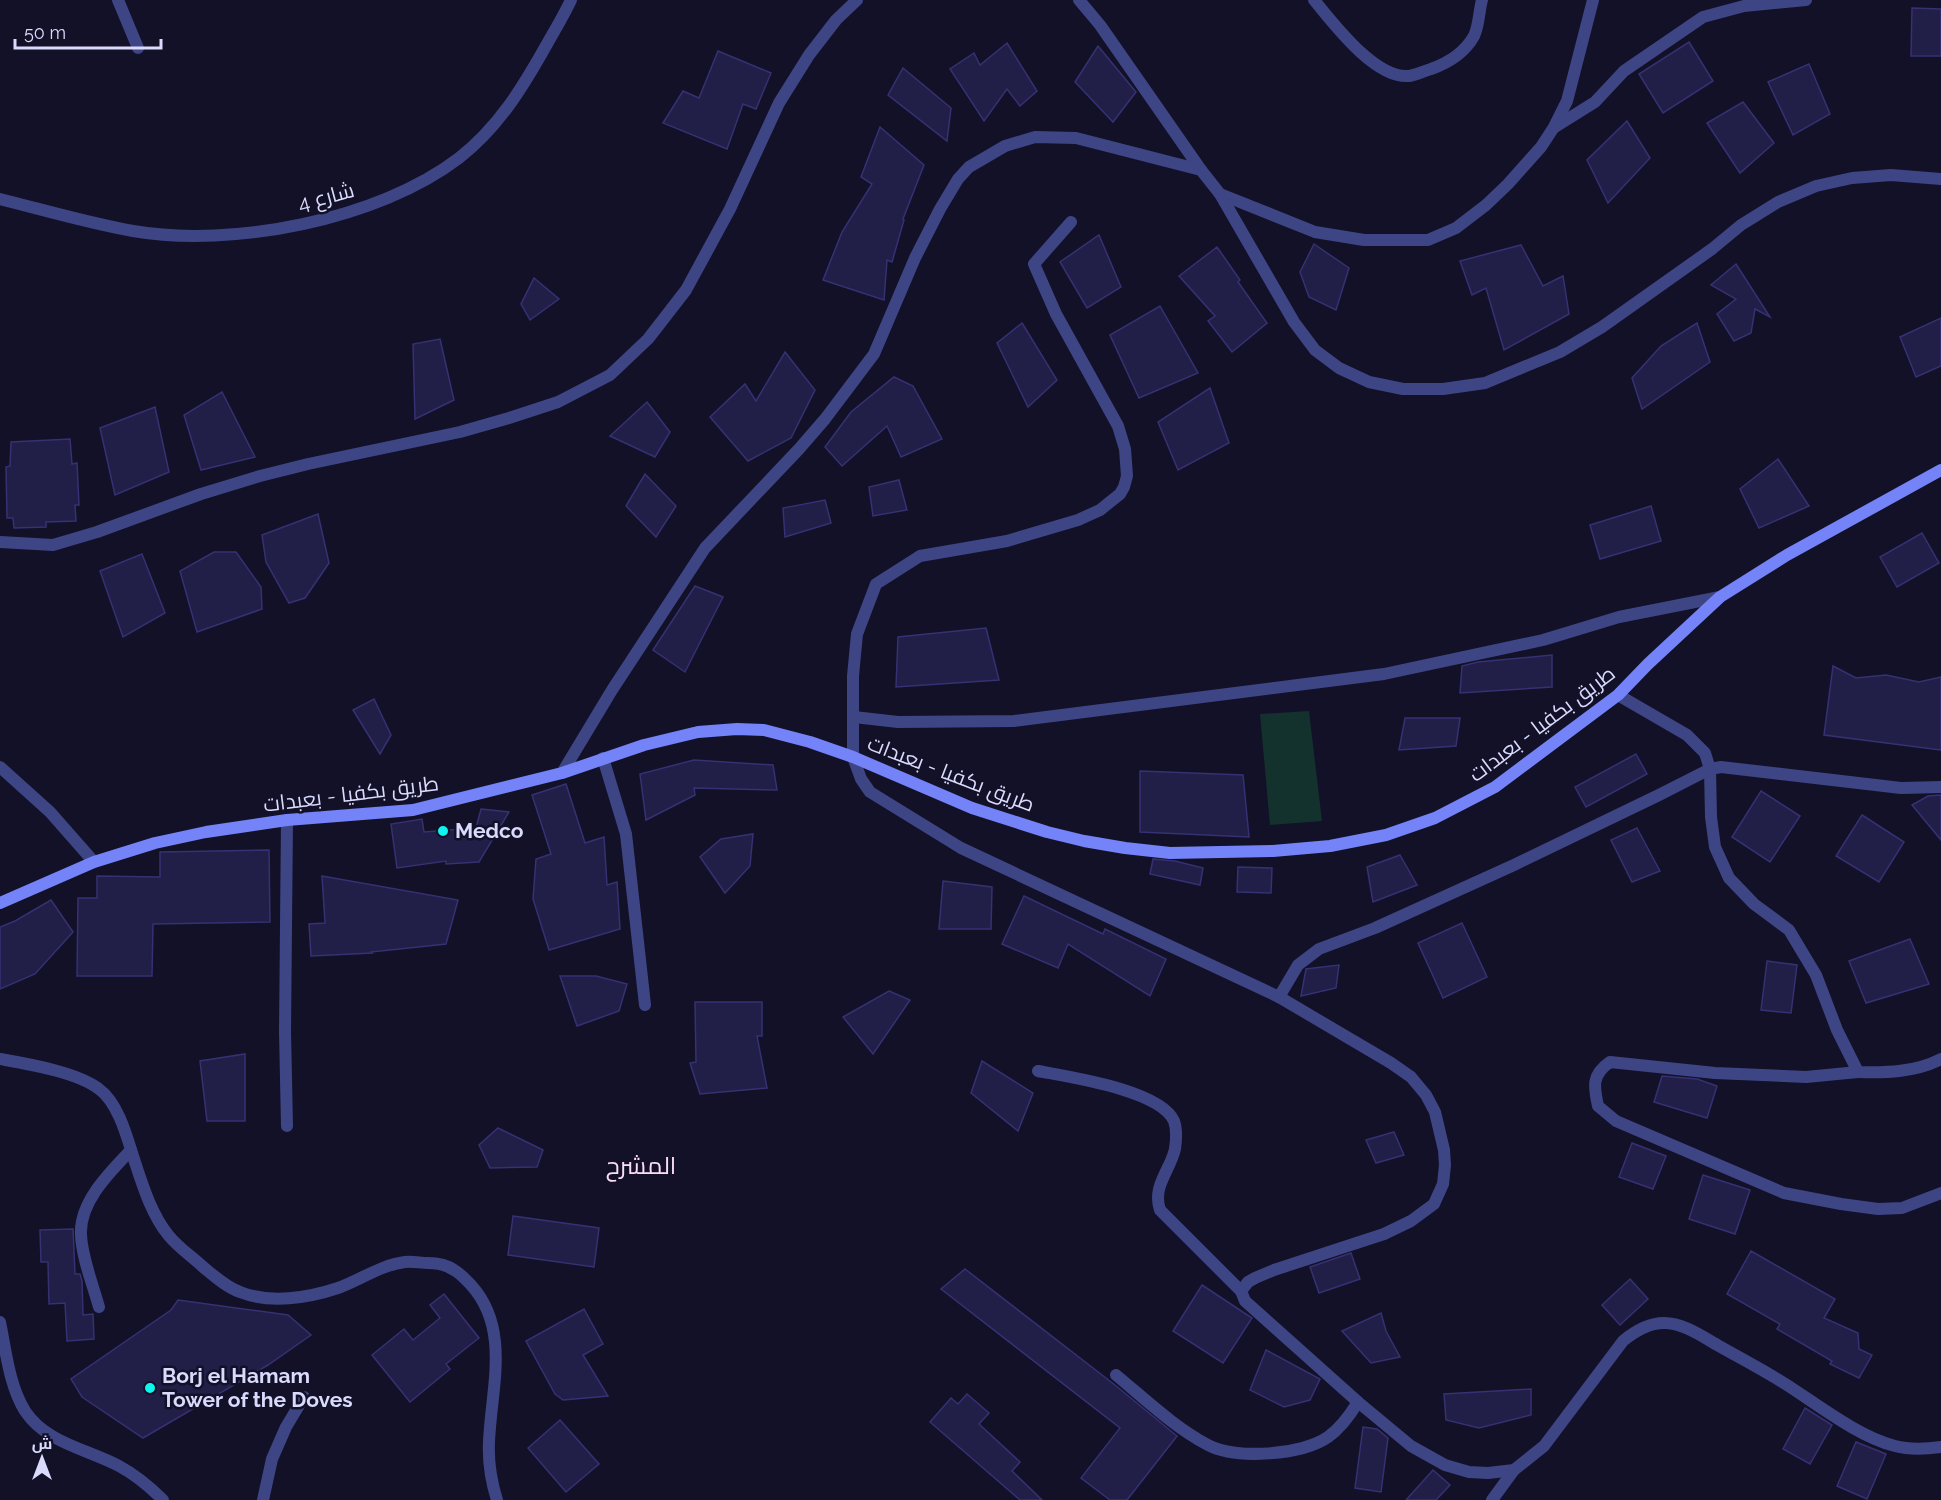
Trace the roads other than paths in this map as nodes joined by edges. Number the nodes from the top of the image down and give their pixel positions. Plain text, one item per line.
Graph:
1 (118, 0) edge
2 (571, 0) edge
3 (857, 0) edge
4 (1079, 0) edge
5 (1314, 0) edge
6 (1482, 0) edge
7 (1593, 0) edge
8 (1806, 0) edge
9 (138, 48) dead end
10 (1554, 127) junction
11 (1201, 170) junction
12 (1941, 179) edge
13 (1220, 194) junction
14 (0, 199) edge
15 (1071, 222) dead end
16 (1941, 470) edge
17 (0, 543) edge
18 (1720, 597) junction
19 (1618, 696) junction
20 (854, 717) junction
21 (853, 757) junction
22 (603, 758) junction
23 (0, 767) edge
24 (1710, 769) junction
25 (562, 773) junction
26 (1941, 787) edge
27 (287, 820) junction
28 (94, 862) junction
29 (0, 903) edge
30 (1279, 997) junction
31 (645, 1005) dead end
32 (0, 1059) edge
33 (1941, 1059) edge
34 (1038, 1071) dead end
35 (1858, 1072) junction
36 (287, 1126) dead end
37 (131, 1150) junction
38 (1941, 1193) edge
39 (1241, 1291) junction
40 (99, 1307) dead end
41 (0, 1322) edge
42 (1116, 1375) dead end
43 (304, 1397) dead end
44 (1358, 1402) junction
45 (1941, 1447) edge
46 (1514, 1470) junction
47 (163, 1500) edge
48 (263, 1500) edge
49 (496, 1500) edge
50 (1492, 1500) edge

1 - 9 street
2 - 14 street, شارع 4
3 - 17 street
4 - 11 street
5 - 6 street
7 - 10 street
8 - 10 street
10 - 13 street
11 - 13 street
11 - 25 street
12 - 13 street
15 - 20 street
16 - 18 main road, طريق بكفيا - بعبدات
18 - 19 main road, طريق بكفيا - بعبدات
18 - 20 street
19 - 21 main road, طريق بكفيا - بعبدات
19 - 24 street
20 - 21 street
21 - 22 main road, طريق بكفيا - بعبدات
21 - 30 street
22 - 25 main road, طريق بكفيا - بعبدات
22 - 31 street
23 - 28 street
24 - 26 street
24 - 30 street
24 - 35 street
25 - 27 main road, طريق بكفيا - بعبدات
27 - 28 main road, طريق بكفيا - بعبدات
27 - 36 street
28 - 29 main road, طريق بكفيا - بعبدات
30 - 39 street
32 - 37 street
33 - 35 street
34 - 39 street
35 - 38 street
37 - 40 street
37 - 49 street
39 - 44 street
41 - 47 street
42 - 44 street
43 - 48 street
44 - 46 street
45 - 46 street
46 - 50 street

